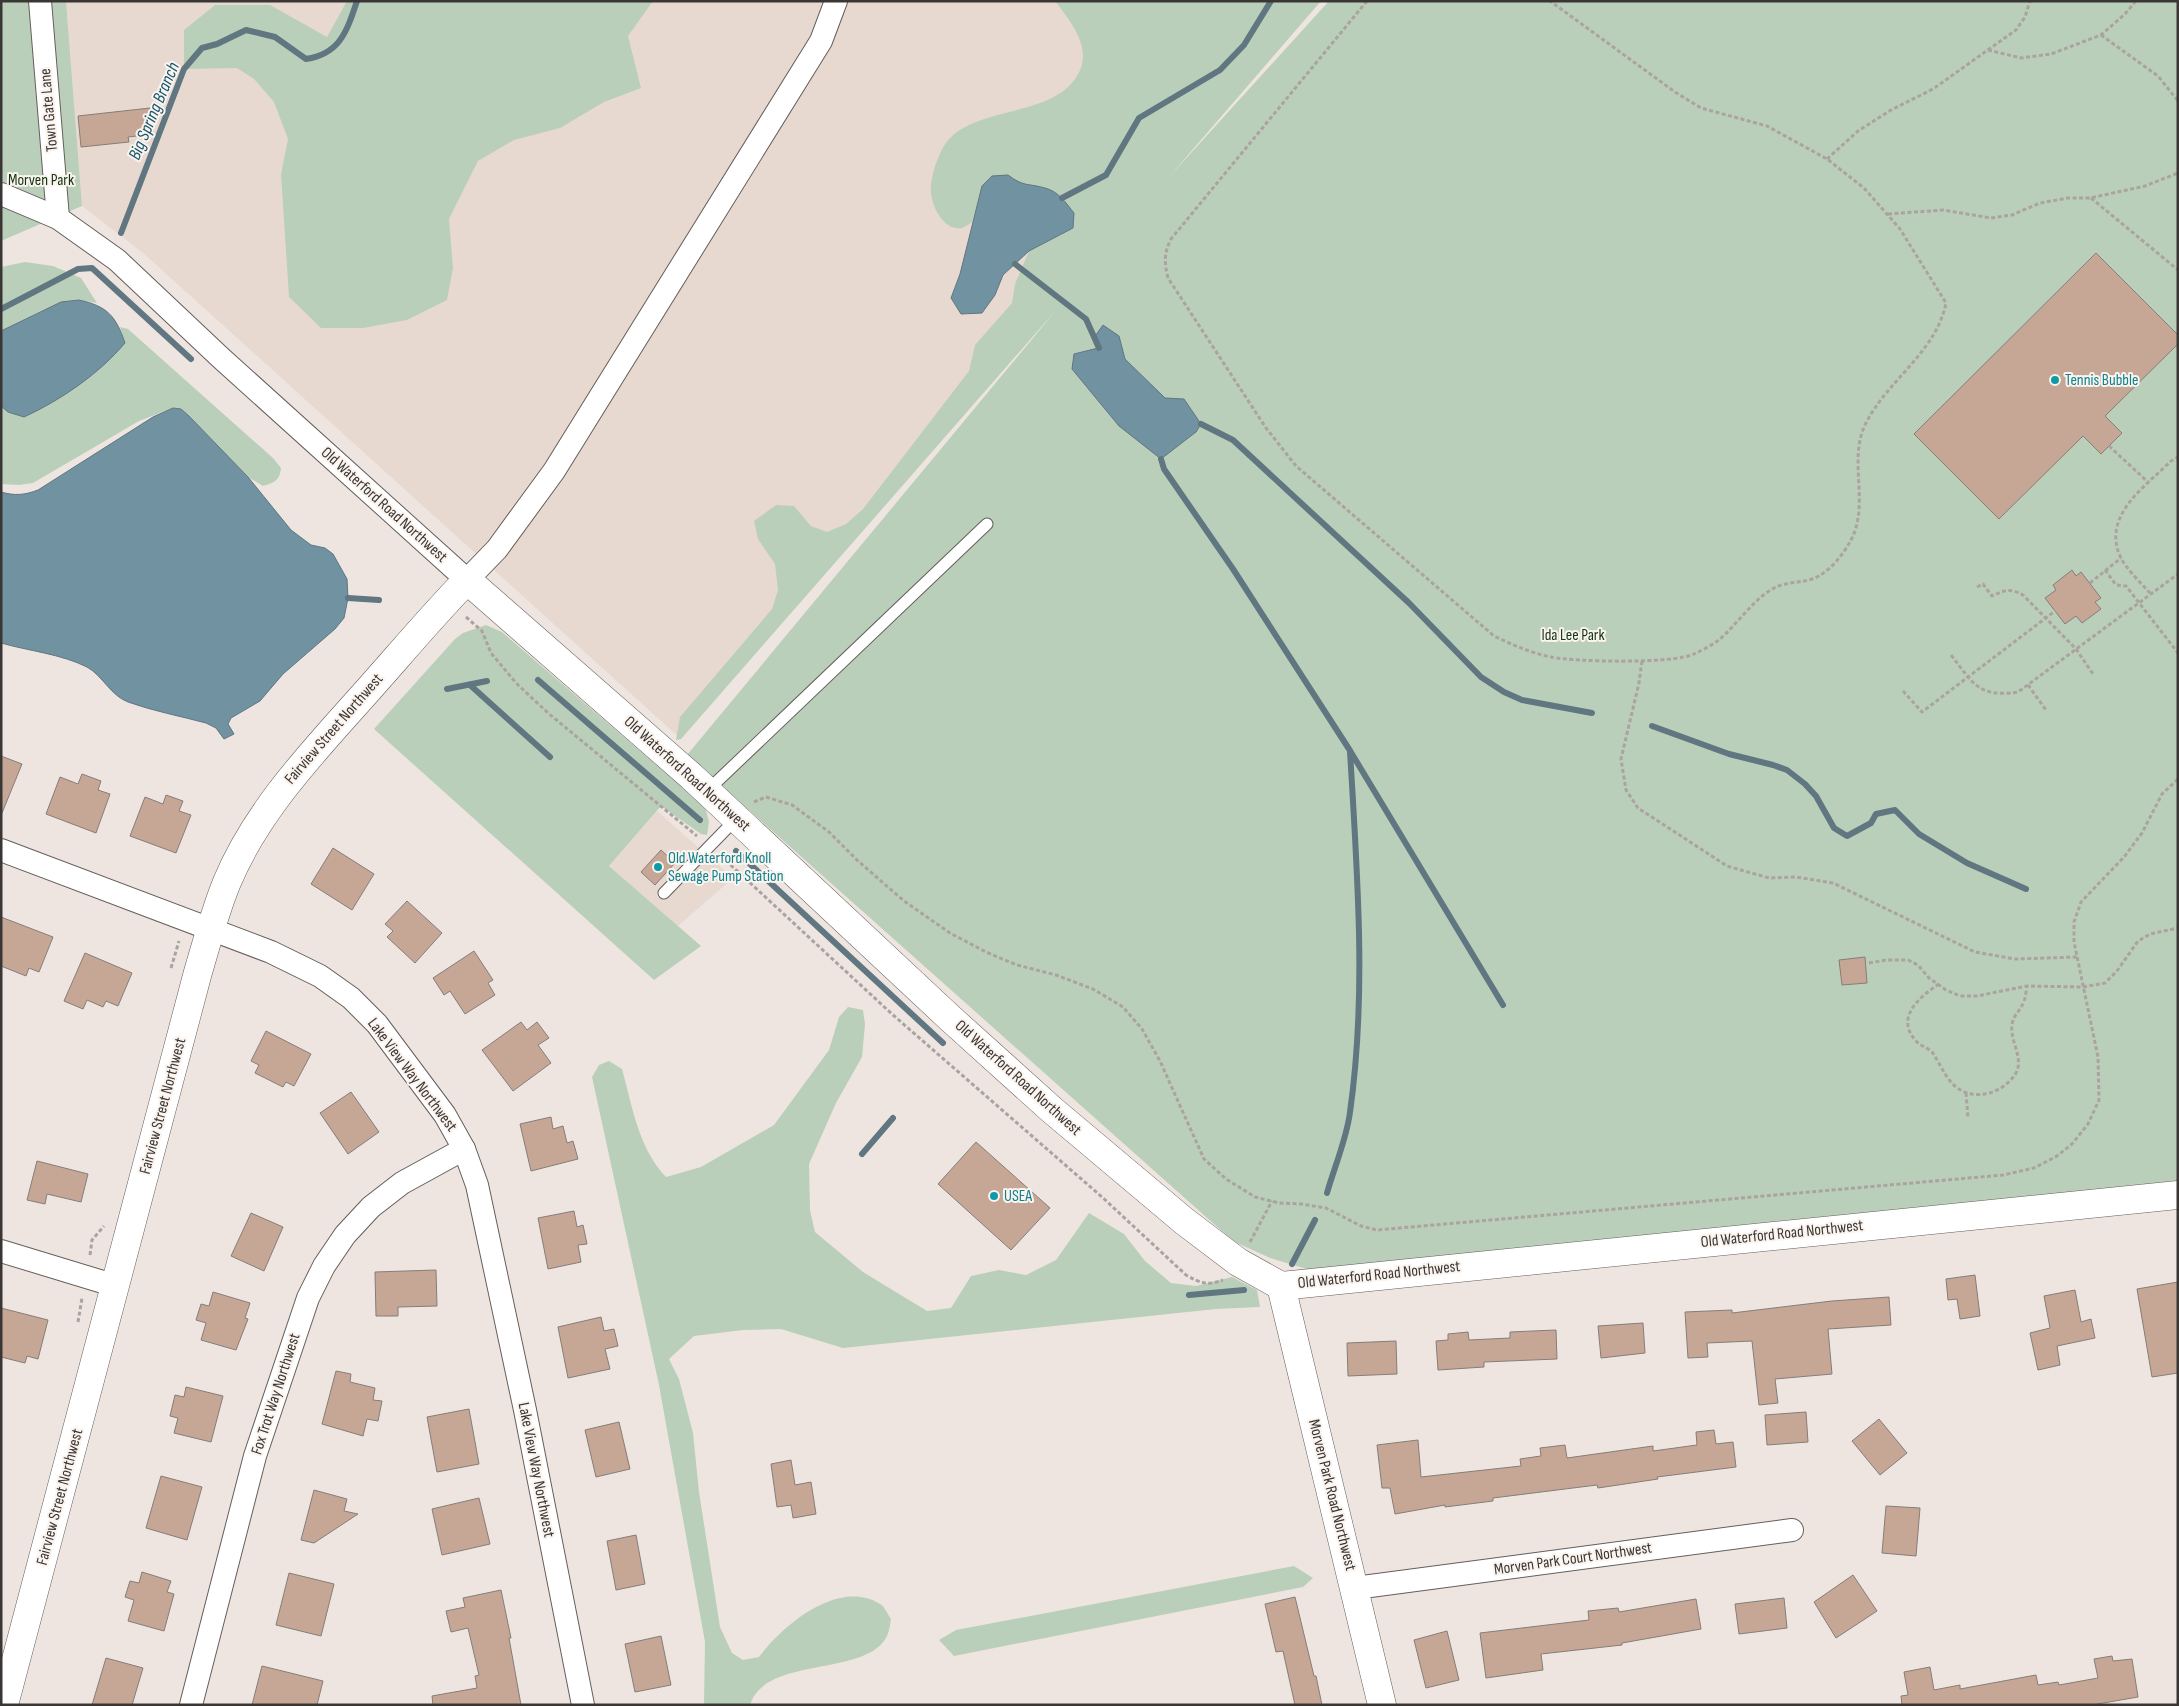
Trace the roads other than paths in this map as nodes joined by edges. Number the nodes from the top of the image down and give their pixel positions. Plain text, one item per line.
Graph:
1 (40, 1) edge
2 (836, 1) edge
3 (1, 194) edge
4 (58, 218) junction
5 (987, 524) dead end
6 (467, 580) junction
7 (707, 791) junction
8 (737, 818) junction
9 (1, 850) edge
10 (664, 893) dead end
11 (199, 924) junction
12 (464, 1149) junction
13 (2178, 1195) edge
14 (1, 1251) edge
15 (116, 1286) junction
16 (1281, 1286) junction
17 (1792, 1530) dead end
18 (1355, 1588) junction
19 (4, 1705) edge
20 (191, 1705) edge
21 (583, 1705) edge
22 (1382, 1705) edge

1 - 4 street, Town Gate Lane
2 - 6 street
3 - 4 street, Old Waterford Road Northwest
4 - 6 street, Old Waterford Road Northwest
5 - 7 lane
6 - 7 street, Old Waterford Road Northwest
6 - 11 street, Fairview Street Northwest
7 - 8 street, Old Waterford Road Northwest
8 - 10 lane
8 - 16 street, Old Waterford Road Northwest
9 - 11 street, Lake View Way Northwest
11 - 12 street, Lake View Way Northwest
11 - 15 street, Fairview Street Northwest
12 - 20 street, Fox Trot Way Northwest
12 - 21 street, Lake View Way Northwest
13 - 16 street, Old Waterford Road Northwest
14 - 15 street
15 - 19 street, Fairview Street Northwest
16 - 18 street, Morven Park Road Northwest
17 - 18 street, Morven Park Court Northwest
18 - 22 street, Morven Park Road Northwest

